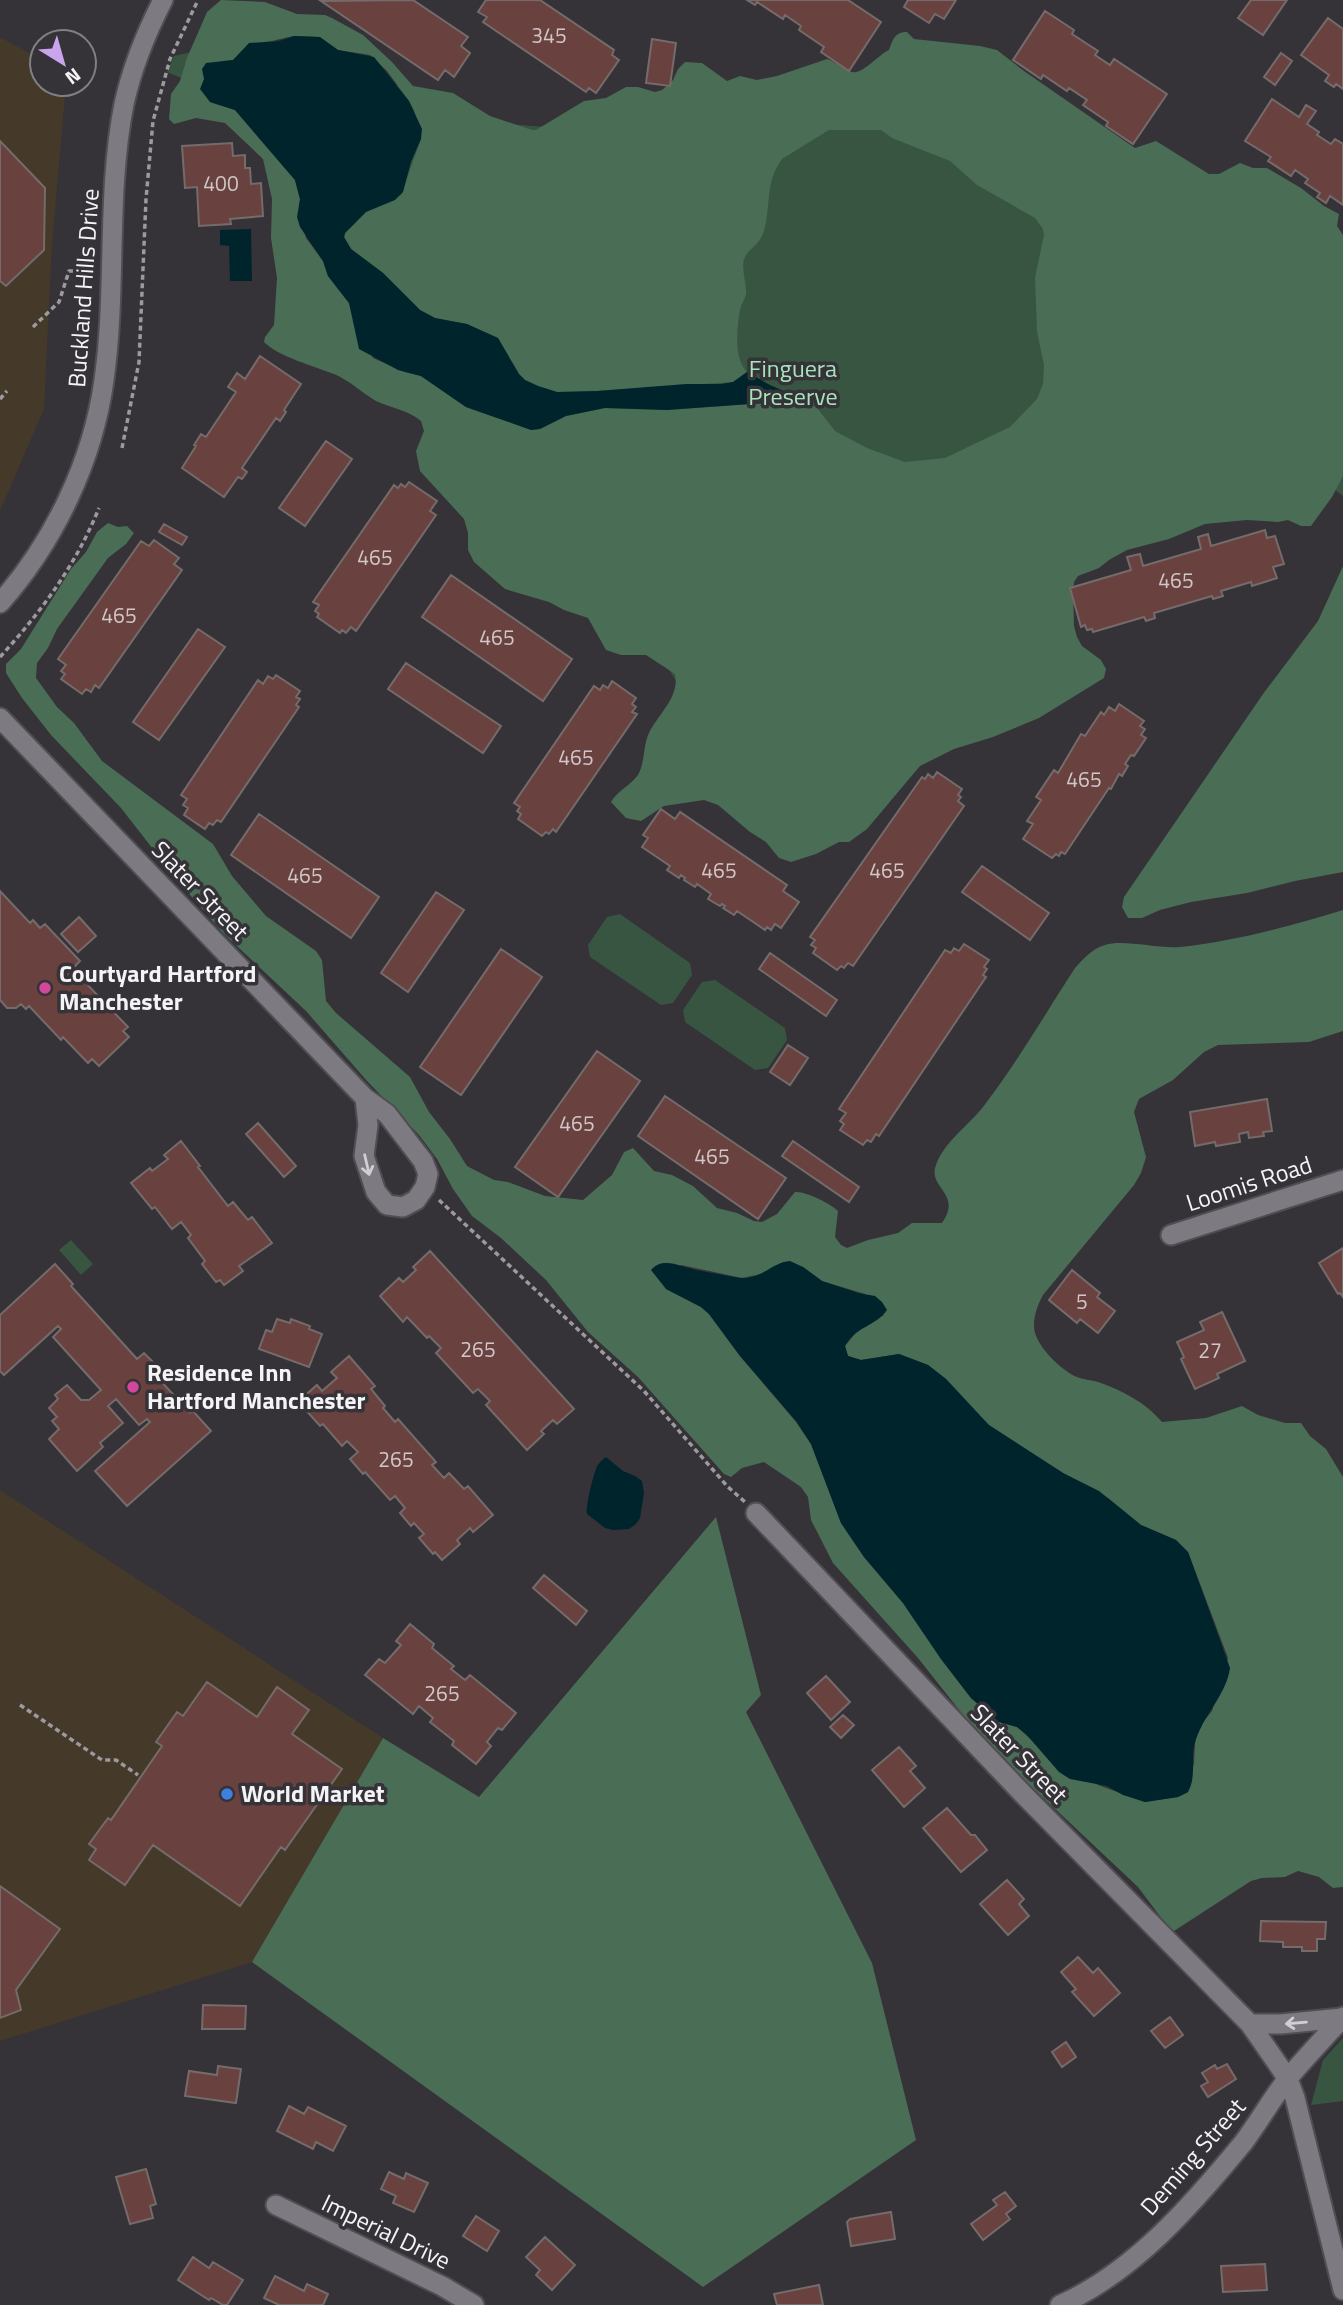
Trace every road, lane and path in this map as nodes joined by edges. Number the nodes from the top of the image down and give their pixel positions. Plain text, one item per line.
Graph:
1 (163, 0) edge
2 (198, 0) edge
3 (79, 271) dead end
4 (33, 327) dead end
5 (7, 391) dead end
6 (0, 399) edge
7 (122, 449) dead end
8 (99, 508) dead end
9 (0, 603) edge
10 (0, 657) edge
11 (0, 718) edge
12 (365, 1098) junction
13 (1343, 1180) edge
14 (425, 1187) junction
15 (1171, 1236) dead end
16 (757, 1513) joint
17 (20, 1705) dead end
18 (138, 1775) dead end
19 (1343, 2018) edge
20 (1250, 2024) junction
21 (1287, 2079) junction
22 (276, 2205) dead end
23 (1343, 2290) edge
24 (474, 2305) edge
25 (1060, 2305) edge

1 - 9 street, Buckland Hills Drive
2 - 7 path
3 - 4 path
5 - 6 path
8 - 10 path
11 - 12 street, Slater Street
12 - 14 street, Slater Street
12 -> 14 street
13 - 15 street, Loomis Road
14 - 16 path
16 - 20 street, Slater Street
17 - 18 path
19 -> 20 street
19 - 21 street, Deming Street
20 - 21 street, Slater Street
21 - 23 street, Slater Street
21 - 25 street, Deming Street
22 - 24 street, Imperial Drive

